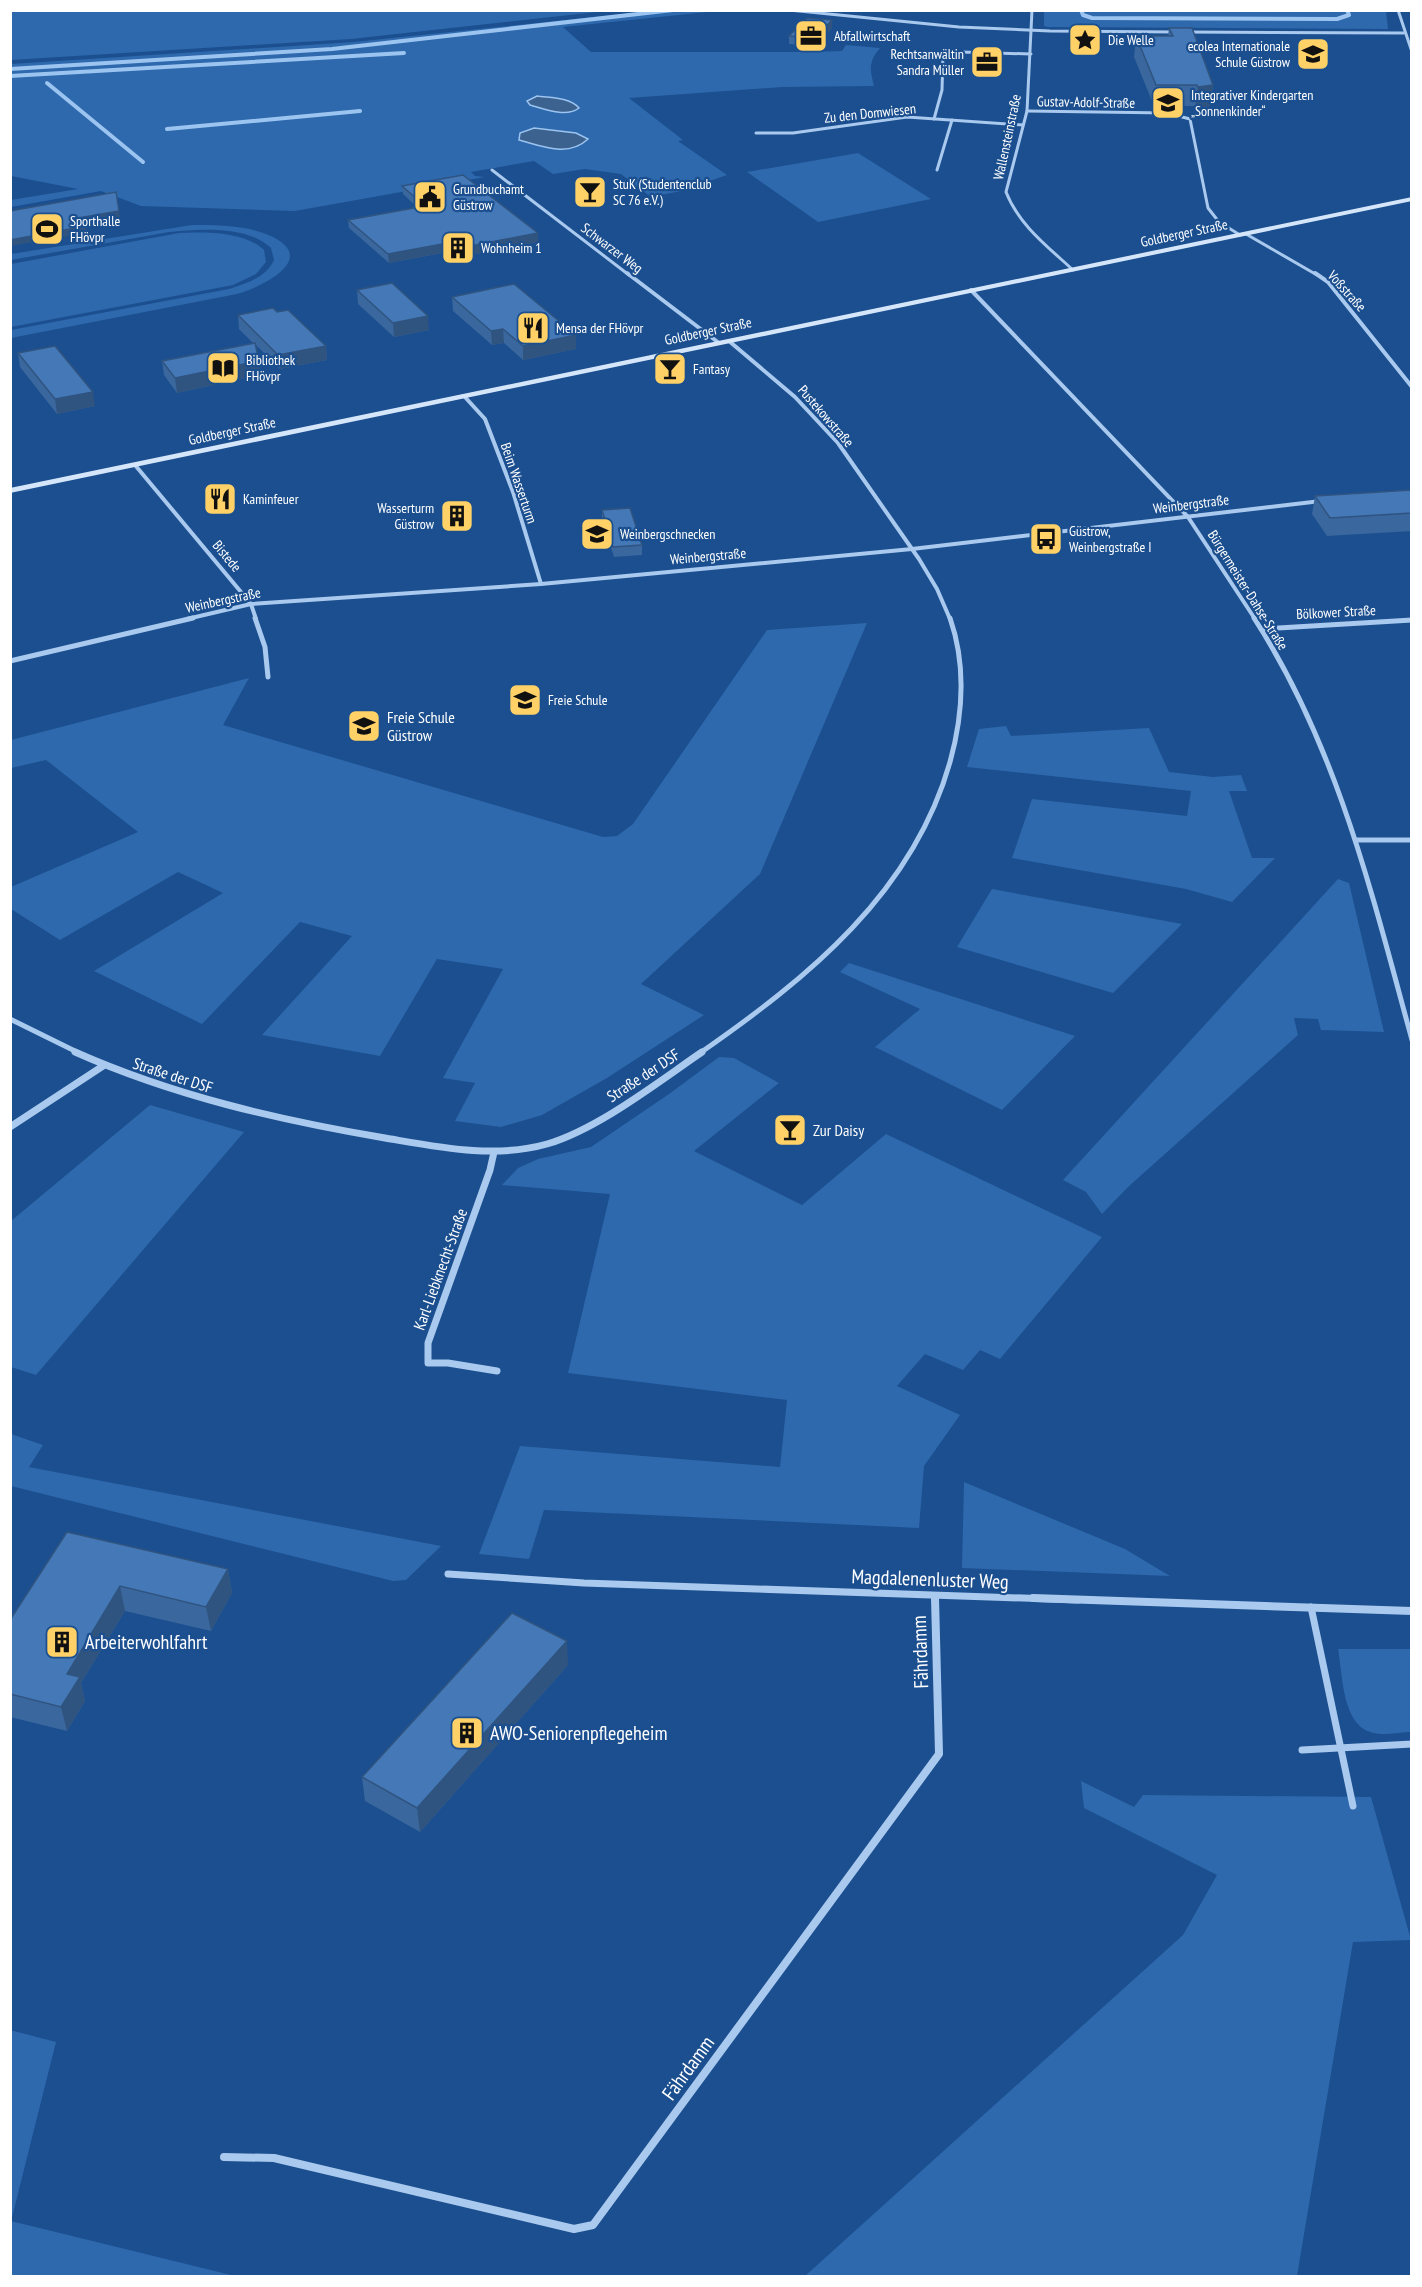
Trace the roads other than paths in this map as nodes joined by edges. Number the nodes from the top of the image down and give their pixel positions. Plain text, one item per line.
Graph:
1 (789, 10) edge
2 (1032, 10) edge
3 (1398, 10) edge
4 (1033, 31) junction
5 (1404, 33) junction
6 (1412, 52) edge
7 (1031, 54) junction
8 (1027, 111) junction
9 (934, 119) junction
10 (952, 120) junction
11 (1023, 125) junction
12 (756, 133) dead end
13 (492, 170) dead end
14 (937, 170) dead end
15 (1412, 199) edge
16 (1243, 234) junction
17 (1073, 270) junction
18 (971, 290) junction
19 (729, 341) junction
20 (720, 343) junction
21 (1412, 387) edge
22 (464, 396) junction
23 (135, 465) junction
24 (10, 491) edge
25 (1333, 500) edge
26 (1188, 517) junction
27 (912, 549) junction
28 (541, 584) junction
29 (251, 604) junction
30 (1412, 620) edge
31 (1261, 629) junction
32 (10, 661) edge
33 (268, 677) dead end
34 (1357, 840) junction
35 (1412, 840) edge
36 (10, 1019) edge
37 (1412, 1040) edge
38 (102, 1066) junction
39 (10, 1127) edge
40 (494, 1152) junction
41 (497, 1371) dead end
42 (448, 1574) dead end
43 (935, 1596) junction
44 (1311, 1607) junction
45 (1412, 1611) edge
46 (1412, 1744) edge
47 (1341, 1748) junction
48 (1302, 1749) dead end
49 (1353, 1806) dead end
50 (224, 2157) dead end

1 - 4 street
2 - 4 street, Wallensteinstraße
3 - 5 street
4 - 5 street
4 - 7 street, Wallensteinstraße
5 - 6 street
7 - 8 street, Wallensteinstraße
7 - 9 street
8 - 11 street, Wallensteinstraße
8 - 16 street, Gustav-Adolf-Straße
9 - 10 street, Zu den Domwiesen
9 - 12 street, Zu den Domwiesen
10 - 11 street, Zu den Domwiesen
10 - 14 street
11 - 17 street, Wallensteinstraße
13 - 20 street, Schwarzer Weg
15 - 16 main road, Goldberger Straße
16 - 17 main road, Goldberger Straße
16 - 21 street, Voßstraße
17 - 18 main road, Goldberger Straße
18 - 19 main road, Goldberger Straße
18 - 26 street, Bürgermeister-Dahse-Straße
19 - 20 main road, Goldberger Straße
19 - 27 street, Pustekowstraße
20 - 22 main road, Goldberger Straße
22 - 23 main road, Goldberger Straße
22 - 28 street, Beim Wasserturm
23 - 24 main road, Goldberger Straße
23 - 29 street, Bistede
25 - 26 street, Weinbergstraße
26 - 27 street, Weinbergstraße
26 - 31 street, Bürgermeister-Dahse-Straße
27 - 28 street, Weinbergstraße
27 - 40 street, Straße der DSF
28 - 29 street, Weinbergstraße
29 - 32 street, Weinbergstraße
29 - 33 street, Bistede
30 - 31 street, Bölkower Straße
31 - 34 street, Bürgermeister-Dahse-Straße
34 - 35 street
34 - 37 street, Bürgermeister-Dahse-Straße
36 - 38 street, Straße der DSF
38 - 39 street
38 - 40 street, Straße der DSF
40 - 41 street, Karl-Liebknecht-Straße
42 - 43 street, Magdalenenluster Weg
43 - 44 street, Magdalenenluster Weg
43 - 50 street, Fährdamm
44 - 45 street, Magdalenenluster Weg
44 - 47 street
46 - 47 street
47 - 48 street
47 - 49 street

